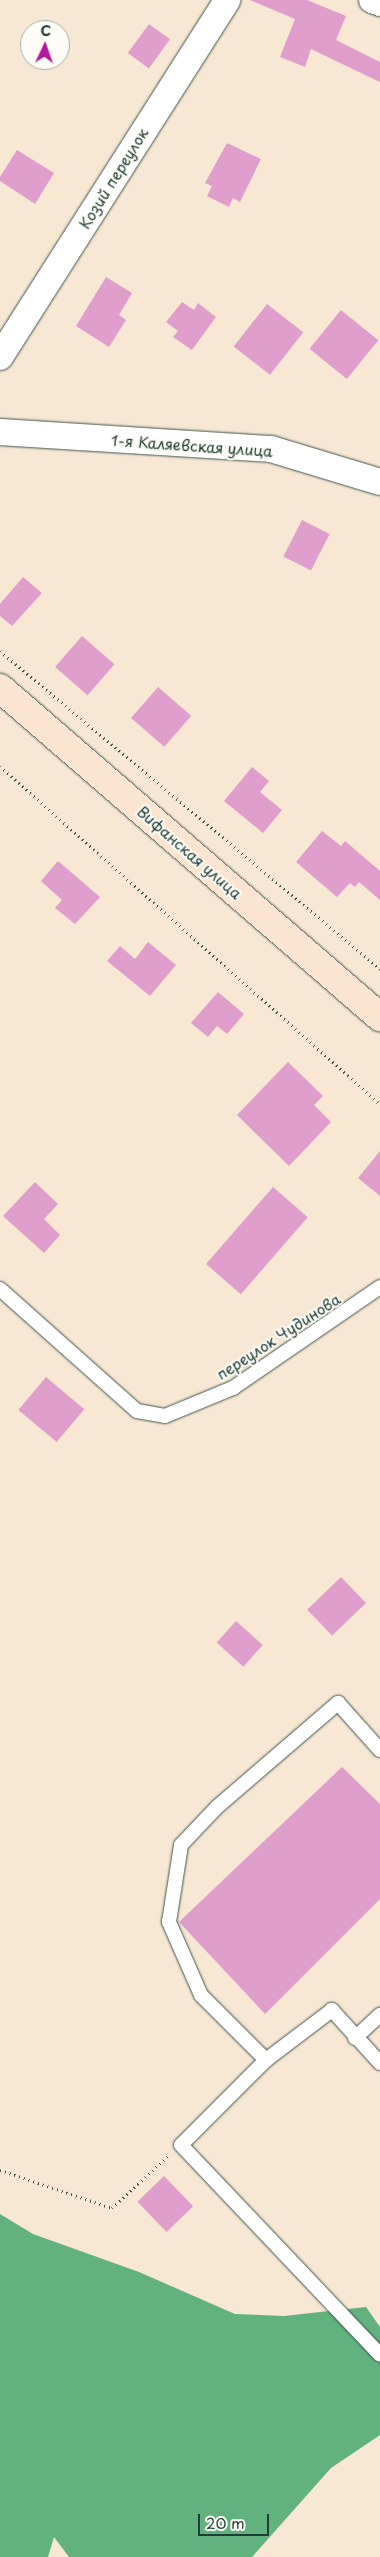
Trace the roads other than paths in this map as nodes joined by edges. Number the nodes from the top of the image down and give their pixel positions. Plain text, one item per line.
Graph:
1 (226, 0) edge
2 (372, 0) edge
3 (380, 3) edge
4 (0, 357) edge
5 (0, 432) edge
6 (380, 482) edge
7 (0, 688) edge
8 (380, 1017) edge
9 (380, 1287) edge
10 (0, 1289) edge
11 (380, 1750) edge
12 (380, 2015) edge
13 (355, 2038) junction
14 (266, 2060) junction
15 (380, 2064) edge
16 (380, 2355) edge

1 - 4 street, Козий переулок
2 - 3 street
5 - 6 street, 1-я Каляевская улица
7 - 8 main road, Вифанская улица
9 - 10 lane, переулок Чудинова
11 - 14 lane
12 - 13 lane
13 - 14 lane
13 - 15 lane
14 - 16 lane

